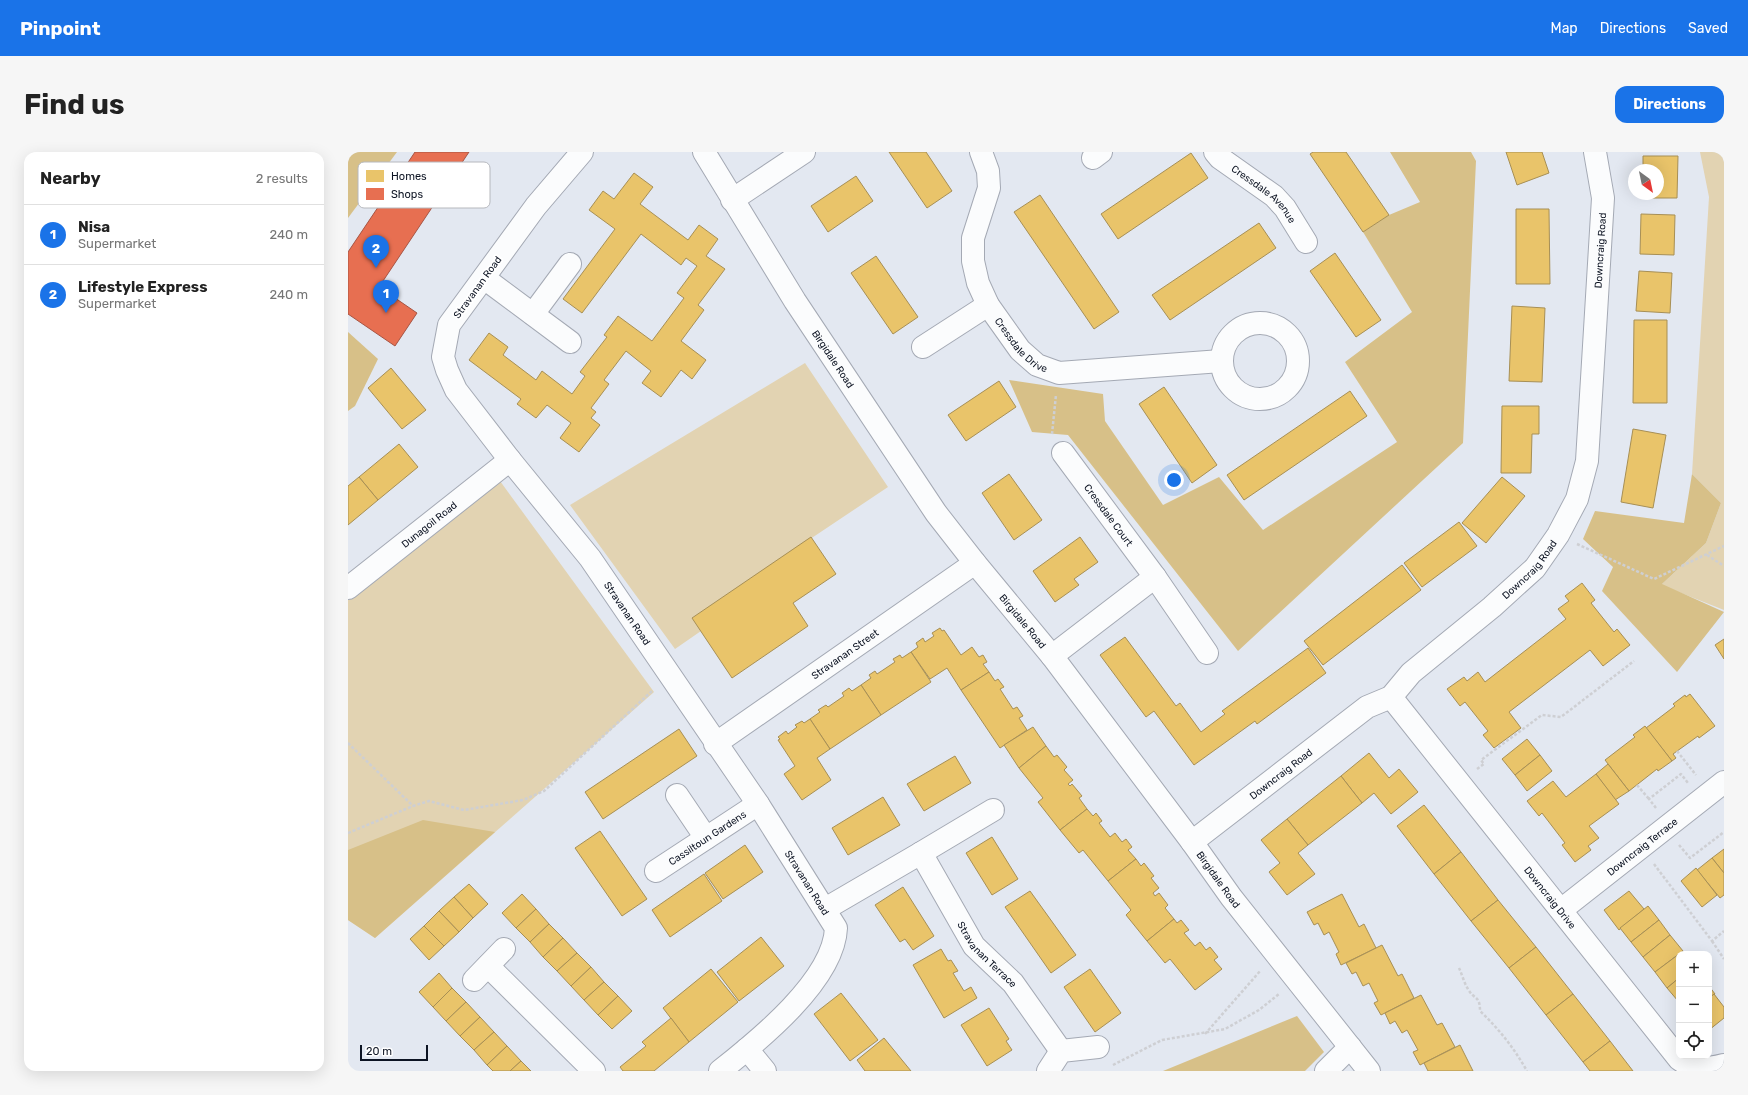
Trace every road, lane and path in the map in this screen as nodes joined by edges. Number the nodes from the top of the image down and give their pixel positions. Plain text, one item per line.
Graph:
1 (582, 152) edge
2 (704, 152) edge
3 (804, 152) edge
4 (981, 152) edge
5 (1215, 152) edge
6 (1595, 152) edge
7 (732, 200) junction
8 (1306, 242) dead end
9 (570, 264) dead end
10 (484, 278) junction
11 (988, 305) junction
12 (533, 314) junction
13 (570, 342) dead end
14 (923, 347) dead end
15 (1221, 361) dead end
16 (1059, 373) junction
17 (1063, 453) joint
18 (510, 460) junction
19 (1558, 535) junction
20 (1724, 546) edge
21 (1706, 554) junction
22 (974, 563) junction
23 (1724, 566) edge
24 (1155, 577) junction
25 (348, 588) edge
26 (1207, 652) dead end
27 (1052, 656) junction
28 (1634, 661) dead end
29 (669, 675) junction
30 (1391, 697) junction
31 (348, 743) edge
32 (715, 744) junction
33 (1678, 751) dead end
34 (1460, 784) junction
35 (1636, 785) dead end
36 (1717, 788) edge
37 (677, 795) dead end
38 (1648, 799) dead end
39 (758, 804) junction
40 (413, 806) junction
41 (992, 810) dead end
42 (1665, 829) junction
43 (1724, 832) edge
44 (348, 833) edge
45 (706, 838) junction
46 (1192, 842) junction
47 (1641, 847) junction
48 (921, 853) junction
49 (656, 871) dead end
50 (825, 909) junction
51 (1561, 910) junction
52 (1724, 931) edge
53 (1712, 941) junction
54 (504, 949) dead end
55 (1275, 954) junction
56 (1724, 959) edge
57 (1459, 968) dead end
58 (1259, 1010) dead end
59 (1205, 1034) junction
60 (1098, 1047) dead end
61 (1350, 1047) junction
62 (748, 1049) junction
63 (1061, 1051) junction
64 (1724, 1065) edge
65 (1108, 1068) dead end
66 (594, 1071) edge
67 (720, 1071) edge
68 (765, 1071) edge
69 (1048, 1071) edge
70 (1326, 1071) edge
71 (1369, 1071) edge
72 (1527, 1071) edge

1 - 10 street, Stravanan Road
2 - 7 street, Birgidale Road
3 - 7 street
4 - 11 street, Cressdale Drive
5 - 8 street, Cressdale Avenue
6 - 19 street, Downcraig Road
7 - 22 street, Birgidale Road
9 - 12 street
10 - 12 street
10 - 18 street, Stravanan Road
11 - 14 street
11 - 16 street, Cressdale Drive
12 - 13 street
15 - 16 street, Cressdale Drive
16 - 17 path
17 - 24 street, Cressdale Court
18 - 25 street, Dunagoil Road
18 - 29 street, Stravanan Road
19 - 21 path
19 - 30 street, Downcraig Road
20 - 21 path
21 - 23 path
22 - 27 street, Birgidale Road
22 - 32 street, Stravanan Street
24 - 26 street, Cressdale Court
24 - 27 street
27 - 46 street, Birgidale Road
28 - 34 path
29 - 32 street, Stravanan Road
29 - 40 path
30 - 34 street, Downcraig Drive
30 - 46 street, Downcraig Road
31 - 40 path
32 - 39 street, Stravanan Road
33 - 36 path
34 - 51 street, Downcraig Drive
35 - 38 path
36 - 42 street, Downcraig Terrace
37 - 45 street
39 - 45 street, Cassiltoun Gardens
39 - 50 street, Stravanan Road
40 - 44 path
41 - 48 street
42 - 43 path
42 - 47 street, Downcraig Terrace
45 - 49 street, Cassiltoun Gardens
46 - 55 street, Birgidale Road
47 - 51 street, Downcraig Terrace
47 - 53 path
48 - 50 street
48 - 63 street, Stravanan Terrace
50 - 62 street, Stravanan Road
51 - 64 street, Downcraig Drive
52 - 53 path
53 - 56 path
54 - 66 street
55 - 59 path
55 - 61 street, Birgidale Road
57 - 72 path
58 - 59 path
59 - 65 path
60 - 63 street
61 - 70 street
61 - 71 street, Birgidale Road
62 - 67 street, Stravanan Road
62 - 68 street
63 - 69 street

